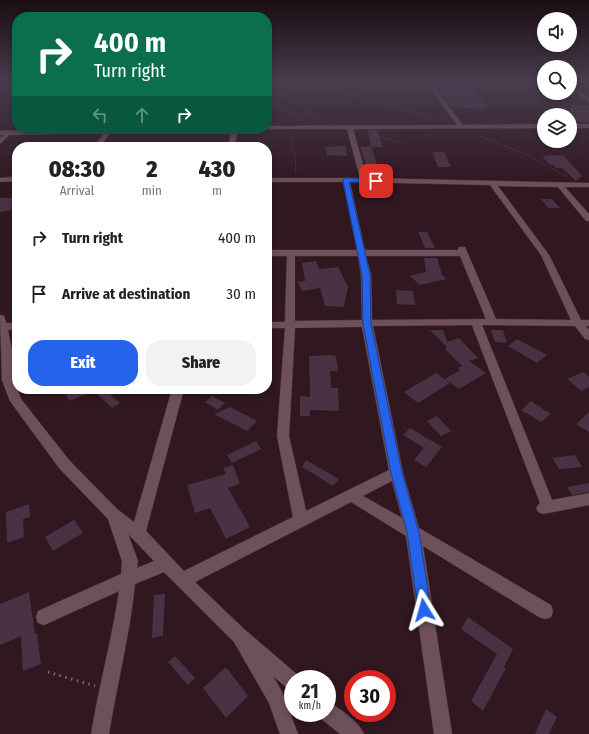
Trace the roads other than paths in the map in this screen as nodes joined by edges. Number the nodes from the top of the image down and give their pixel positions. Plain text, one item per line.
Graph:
1 (451, 115) edge
2 (537, 126) edge
3 (577, 126) edge
4 (589, 126) edge
5 (459, 127) junction
6 (272, 128) edge
7 (350, 128) junction
8 (8, 132) junction
9 (12, 132) edge
10 (0, 133) edge
11 (0, 142) edge
12 (12, 179) edge
13 (0, 180) edge
14 (272, 180) edge
15 (346, 180) junction
16 (364, 180) junction
17 (492, 184) junction
18 (560, 185) junction
19 (589, 185) edge
20 (589, 219) edge
21 (272, 253) edge
22 (290, 253) junction
23 (362, 254) junction
24 (476, 322) junction
25 (492, 322) junction
26 (578, 323) junction
27 (589, 323) edge
28 (1, 324) edge
29 (367, 324) junction
30 (12, 325) edge
31 (272, 325) edge
32 (290, 325) junction
33 (589, 337) edge
34 (12, 378) edge
35 (15, 394) edge
36 (177, 394) edge
37 (396, 473) junction
38 (350, 495) junction
39 (589, 499) edge
40 (114, 514) junction
41 (301, 520) junction
42 (413, 532) junction
43 (138, 533) junction
44 (166, 564) junction
45 (128, 579) junction
46 (182, 580) junction
47 (545, 611) dead end
48 (44, 617) dead end
49 (237, 634) junction
50 (284, 674) edge
51 (336, 718) edge
52 (100, 734) edge
53 (289, 734) edge
54 (355, 734) edge
55 (443, 734) edge

1 - 5 street
2 - 5 street
3 - 4 street
5 - 7 street
6 - 7 street
7 - 16 street
8 - 9 street
8 - 10 street
8 - 11 street
12 - 13 street
14 - 15 street
15 - 16 street
15 - 23 street
16 - 17 street
17 - 18 street
17 - 26 street
18 - 19 street
18 - 20 street
21 - 22 street
22 - 23 street
22 - 32 street
23 - 25 street
23 - 29 street
24 - 25 street
24 - 29 street
24 - 39 street
25 - 26 street
26 - 27 street
26 - 33 street
28 - 30 street
28 - 34 street
29 - 32 street
29 - 37 street
31 - 32 street
32 - 41 street
35 - 40 street
36 - 43 street
37 - 38 street
37 - 42 street
38 - 41 street
38 - 42 street
40 - 43 street
40 - 45 street
41 - 46 street
42 - 47 street
42 - 55 street
43 - 44 street
44 - 45 street
44 - 46 street
45 - 48 street
45 - 52 street
46 - 49 street
49 - 50 street
49 - 53 street
51 - 54 street

